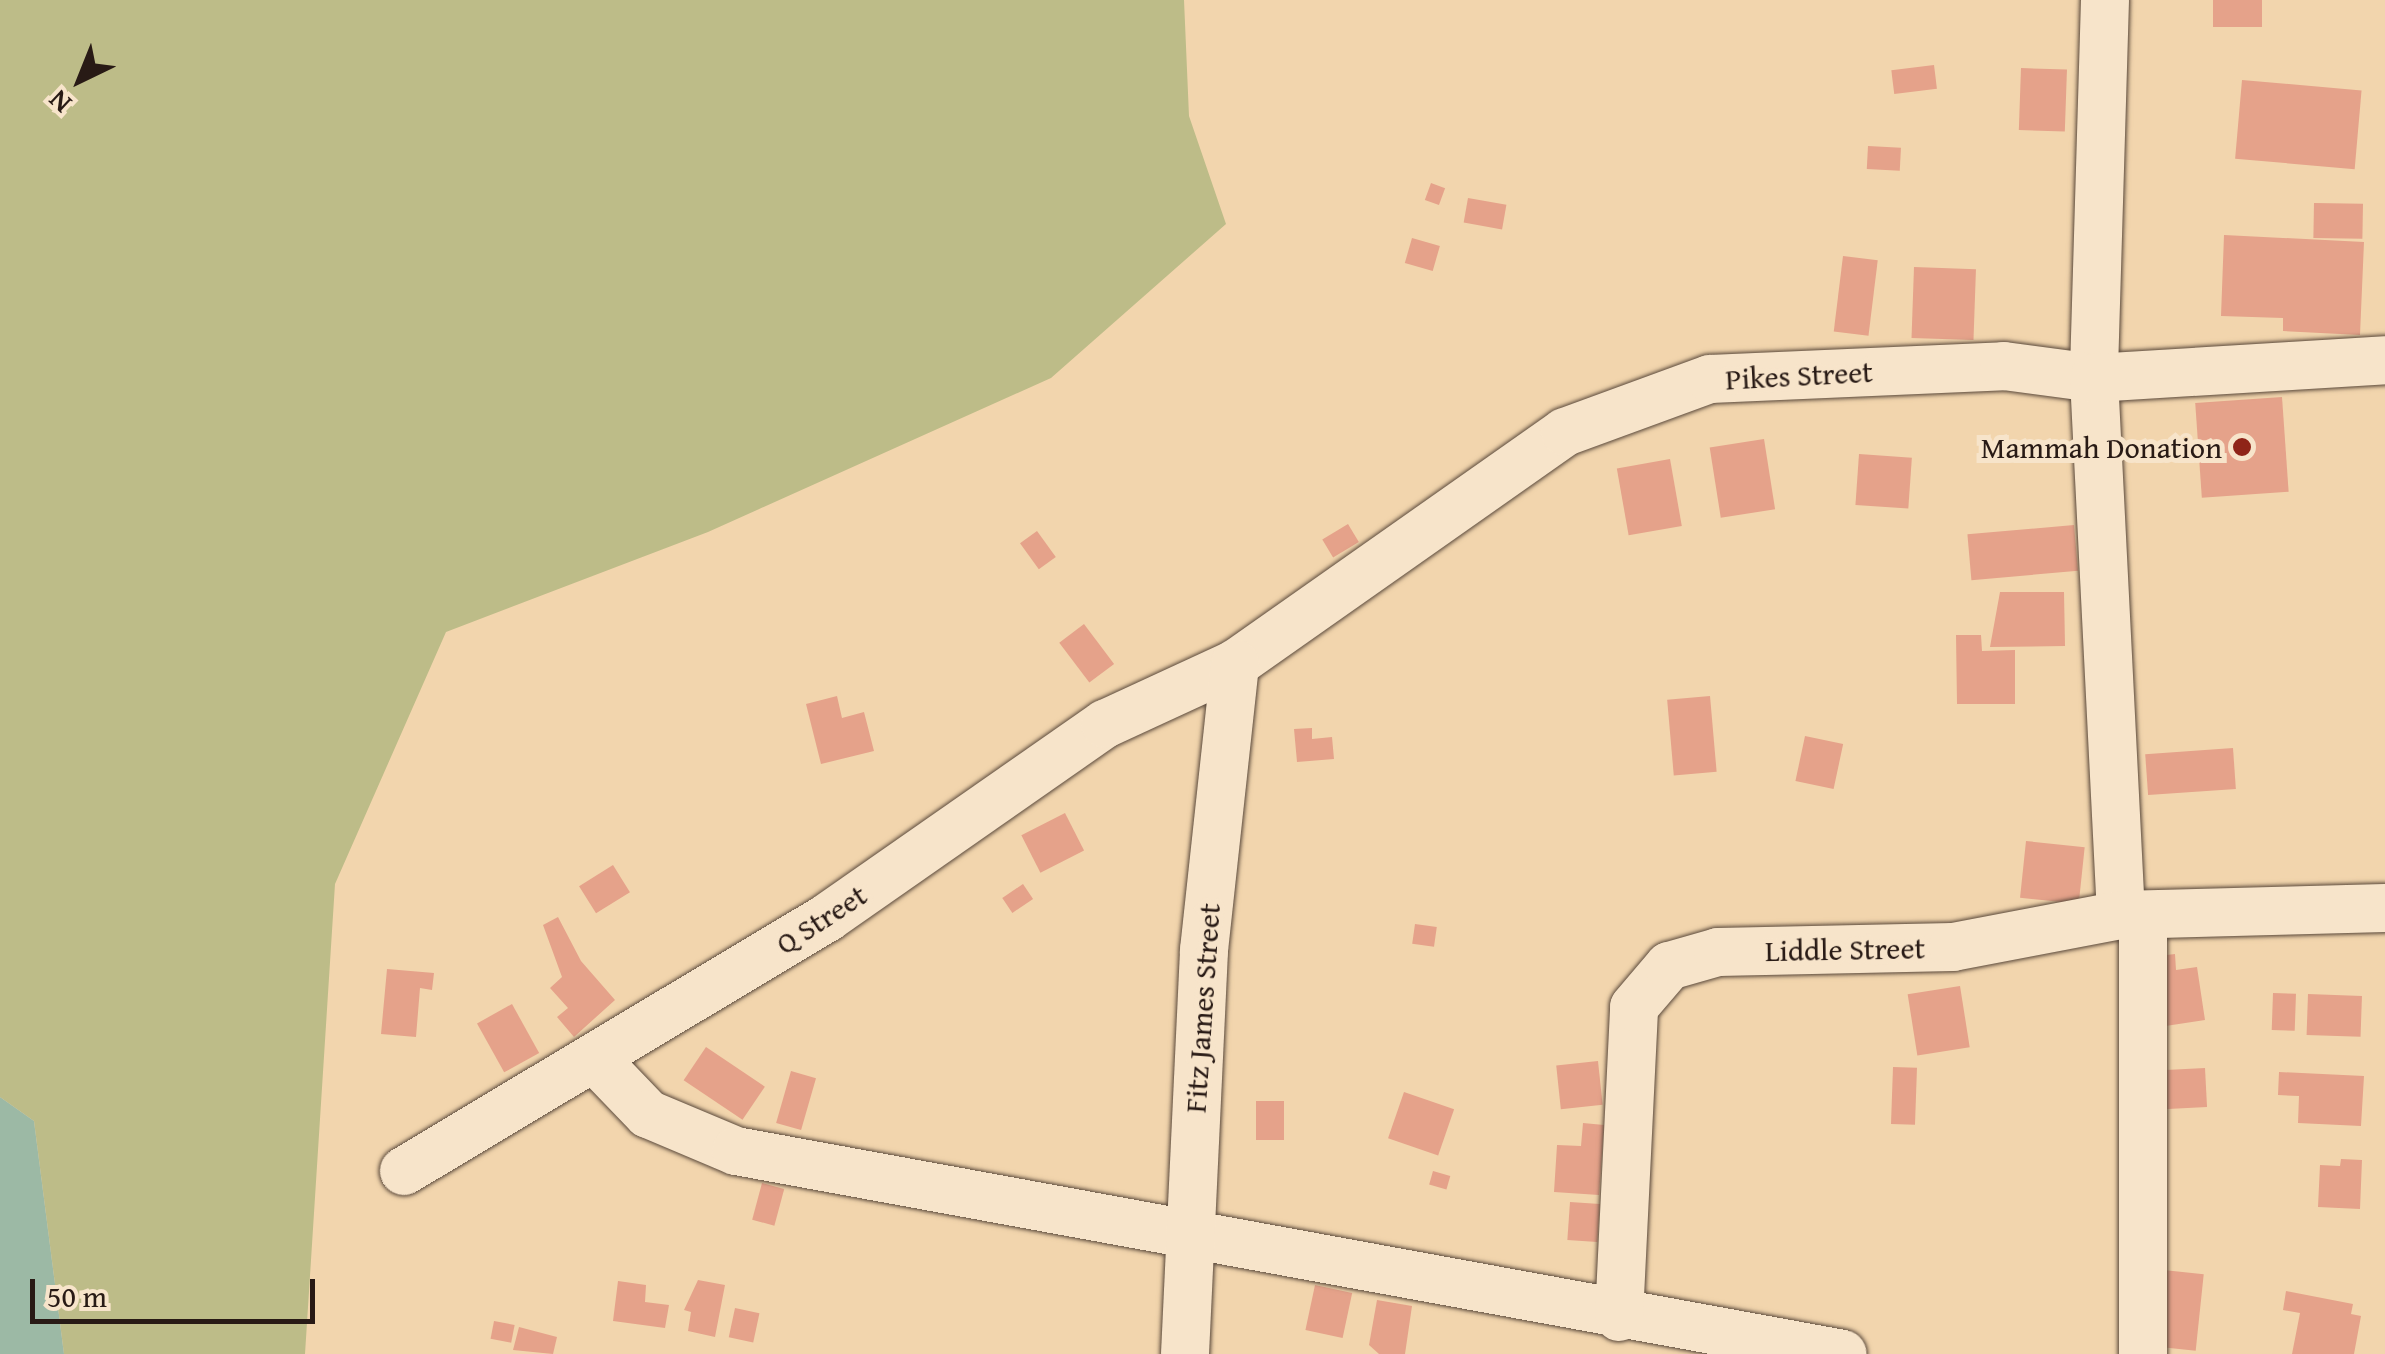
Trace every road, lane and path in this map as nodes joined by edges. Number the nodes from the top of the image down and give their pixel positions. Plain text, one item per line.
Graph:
1 (2105, 0) edge
2 (2385, 360) edge
3 (2094, 378) junction
4 (1235, 664) junction
5 (2385, 908) edge
6 (2132, 915) junction
7 (596, 1060) junction
8 (404, 1171) dead end
9 (1187, 1236) junction
10 (1619, 1316) junction
11 (1184, 1354) edge
12 (1843, 1354) edge
13 (2142, 1354) edge

1 - 3 street
2 - 3 street, Pikes Street
3 - 4 street, Pikes Street
3 - 6 street
4 - 7 street, Q Street
4 - 9 street, Fitz James Street
5 - 6 street, Liddle Street
6 - 10 street, Liddle Street
6 - 13 street
7 - 8 street, Q Street
7 - 9 street
9 - 10 street
9 - 11 street, Fitz James Street
10 - 12 street

